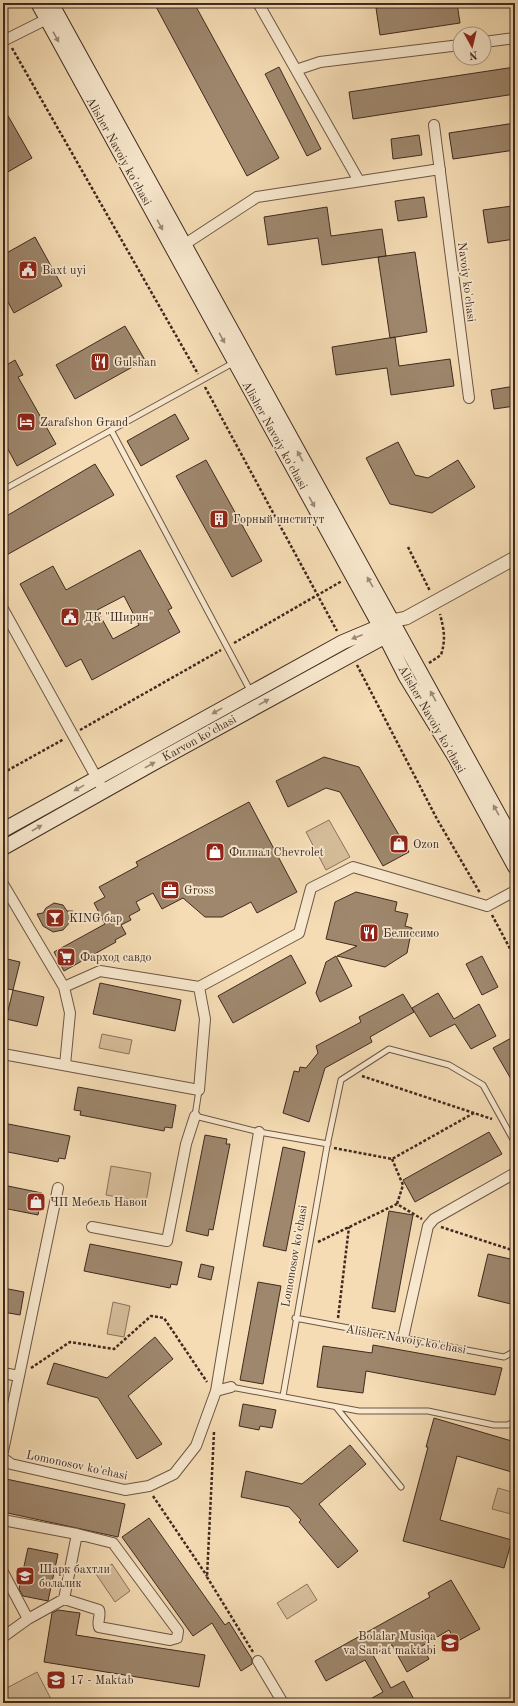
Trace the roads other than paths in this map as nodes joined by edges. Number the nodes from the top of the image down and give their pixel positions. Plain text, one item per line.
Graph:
1 (38, 3) edge
2 (258, 3) edge
3 (51, 12) edge
4 (515, 38) edge
5 (5, 40) edge
6 (492, 41) edge
7 (452, 46) edge
8 (296, 70) junction
9 (434, 125) dead end
10 (440, 169) junction
11 (359, 181) junction
12 (179, 248) junction
13 (240, 359) junction
14 (469, 398) dead end
15 (111, 430) junction
16 (3, 490) edge
17 (515, 558) edge
18 (3, 609) edge
19 (389, 629) junction
20 (252, 692) junction
21 (97, 778) junction
22 (104, 790) junction
23 (3, 830) edge
24 (515, 844) edge
25 (3, 848) edge
26 (515, 867) edge
27 (3, 884) edge
28 (515, 891) edge
29 (64, 987) junction
30 (199, 987) junction
31 (3, 1054) edge
32 (65, 1065) junction
33 (199, 1090) junction
34 (195, 1116) junction
35 (259, 1132) junction
36 (515, 1143) edge
37 (327, 1145) junction
38 (515, 1173) edge
39 (58, 1188) dead end
40 (92, 1227) dead end
41 (296, 1318) junction
42 (403, 1338) junction
43 (515, 1351) edge
44 (3, 1374) edge
45 (19, 1376) junction
46 (232, 1387) joint
47 (215, 1393) junction
48 (283, 1396) junction
49 (336, 1406) junction
50 (515, 1421) edge
51 (3, 1451) edge
52 (3, 1458) edge
53 (400, 1487) dead end
54 (3, 1520) edge
55 (77, 1534) junction
56 (3, 1572) edge
57 (64, 1599) junction
58 (28, 1619) junction
59 (3, 1637) edge
60 (258, 1661) road end
61 (283, 1703) edge

1 - 3 main road, Alisher Navoiy ko'chasi
2 - 8 street
3 - 5 street
3 - 12 main road, Alisher Navoiy ko'chasi
4 - 6 street
7 - 8 street
8 - 11 street
9 - 10 street, Navoiy ko'chasi
10 - 11 street
10 - 14 street, Navoiy ko'chasi
11 - 12 street
12 - 13 main road, Alisher Navoiy ko'chasi
13 - 15 lane
19 -> 13 main road, Alisher Navoiy ko'chasi
13 -> 19 main road, Alisher Navoiy ko'chasi
15 - 16 lane
15 - 20 lane
17 - 19 street
18 - 21 street
19 -> 20 main road
22 -> 19 main road, Karvon ko'chasi
24 -> 19 main road, Alisher Navoiy ko'chasi
19 - 26 main road, Alisher Navoiy ko'chasi
20 -> 21 main road
21 - 22 street
21 -> 23 main road
25 -> 22 main road, Karvon ko'chasi
27 - 29 street
28 - 30 street
29 - 30 street
29 - 32 street
30 - 33 street
31 - 32 street
32 - 33 street
33 - 34 lane
34 - 35 lane
34 - 40 street
35 - 37 lane
35 - 47 street, Lomonosov ko'chasi
36 - 37 lane
37 - 41 lane, Lomonosov ko'chasi
38 - 42 street
39 - 45 street
41 - 42 lane, Alisher Navoiy ko'chasi
41 - 48 lane, Lomonosov ko'chasi
42 - 43 lane, Alisher Navoiy ko'chasi
44 - 45 street
45 - 51 street
46 - 47 street
46 - 48 lane
47 - 52 street, Lomonosov ko'chasi
48 - 49 lane
49 - 50 lane
49 - 53 lane
54 - 55 street
55 - 57 street
55 - 57 street
56 - 58 street
57 - 58 street
58 - 59 street
60 - 61 street

